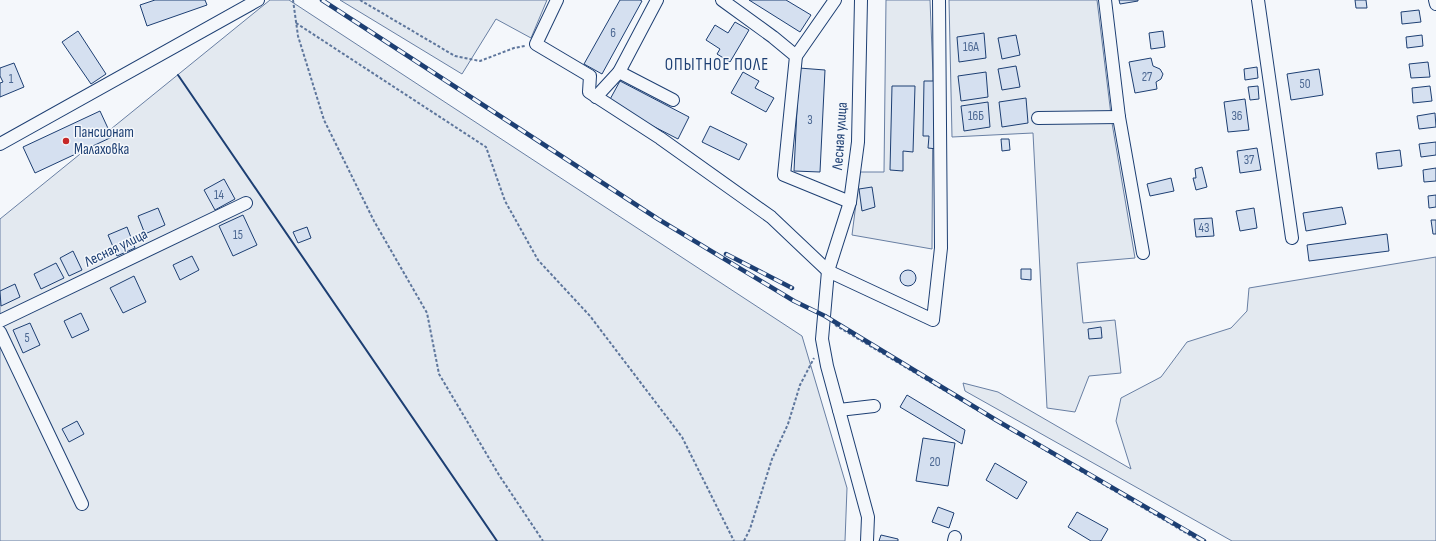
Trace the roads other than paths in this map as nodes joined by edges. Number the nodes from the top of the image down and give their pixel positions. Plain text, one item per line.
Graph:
1 (258, 0) edge
2 (557, 0) edge
3 (657, 0) edge
4 (722, 0) edge
5 (835, 0) edge
6 (861, 0) edge
7 (939, 0) edge
8 (1105, 0) edge
9 (1258, 0) edge
10 (1436, 0) edge
11 (1436, 4) edge
12 (796, 56) junction
13 (618, 72) junction
14 (596, 96) junction
15 (673, 100) dead end
16 (1119, 117) junction
17 (1038, 118) dead end
18 (0, 144) edge
19 (850, 202) junction
20 (246, 203) dead end
21 (1292, 238) dead end
22 (1143, 253) dead end
23 (828, 271) junction
24 (0, 322) edge
25 (0, 332) edge
26 (874, 406) dead end
27 (839, 410) junction
28 (82, 504) dead end
29 (867, 541) edge

1 - 18 street
2 - 14 street
3 - 13 street
4 - 12 street
5 - 12 street
6 - 19 street, Лесная улица
7 - 23 street
8 - 16 street
9 - 21 street
10 - 11 street
12 - 19 street
13 - 14 street
13 - 15 street
14 - 23 street
16 - 17 street
16 - 22 street
19 - 23 street, Лесная улица
20 - 24 street, Лесная улица
23 - 27 street, Лесная улица
25 - 28 street
26 - 27 street
27 - 29 street, Лесная улица

